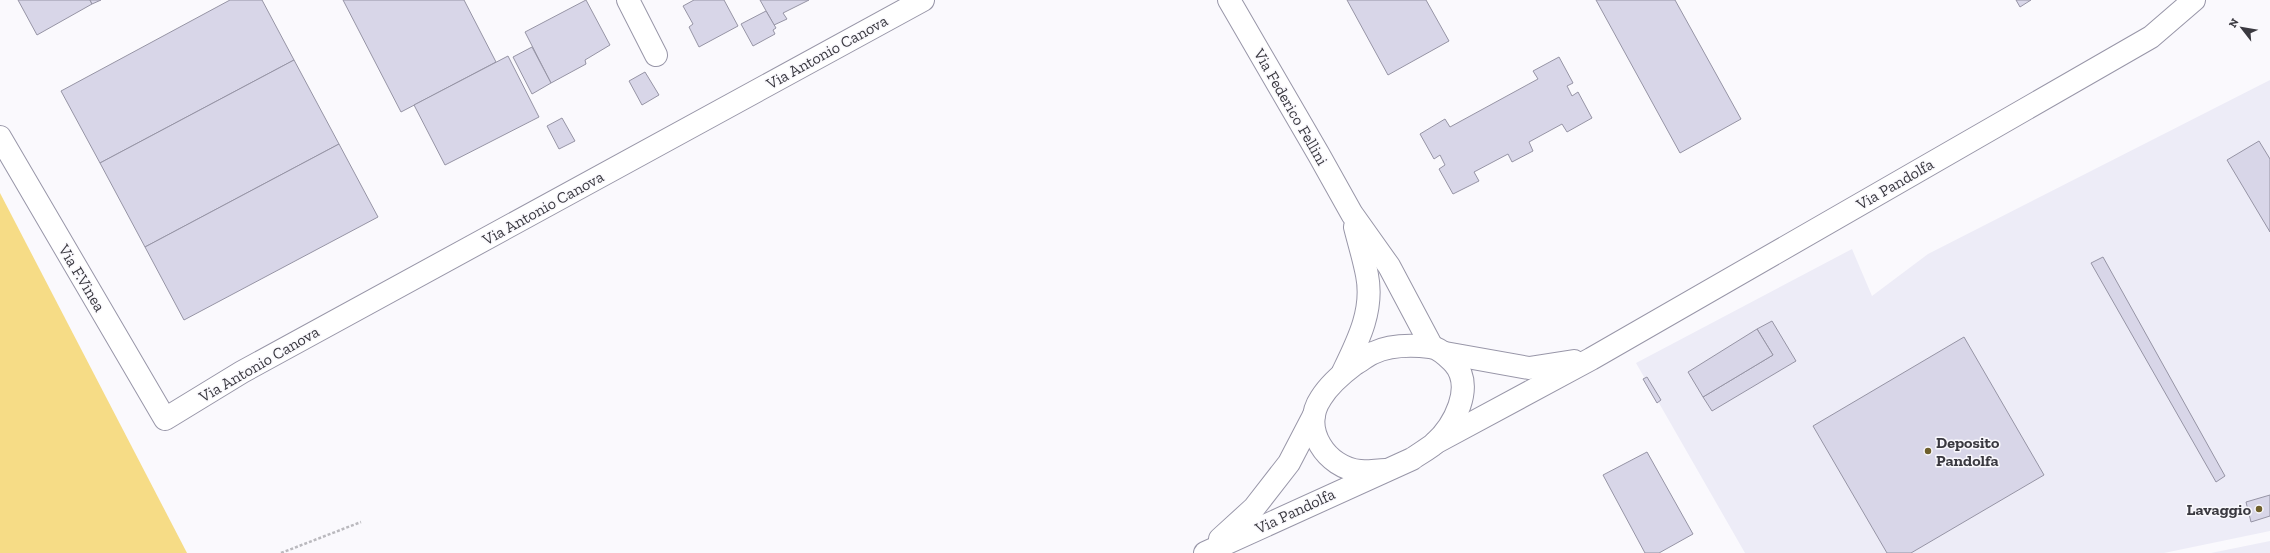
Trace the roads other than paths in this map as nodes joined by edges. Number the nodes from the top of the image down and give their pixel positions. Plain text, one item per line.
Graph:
1 (628, 0) edge
2 (923, 0) edge
3 (1228, 0) edge
4 (2194, 0) edge
5 (656, 55) dead end
6 (0, 137) edge
7 (1352, 214) junction
8 (1439, 350) junction
9 (1590, 359) junction
10 (1343, 373) junction
11 (1314, 415) junction
12 (165, 419) joint
13 (1435, 443) junction
14 (1385, 470) junction
15 (1204, 553) edge

1 - 5 street
2 - 12 street, Via Antonio Canova
3 - 7 street, Via Federico Fellini
4 - 9 street, Via Pandolfa
6 - 12 street, Via F.Vinea
7 - 8 street, Via Federico Fellini
7 - 10 street, Via Federico Fellini
8 - 9 street, Via Pandolfa
8 - 10 street, Via Pandolfa
8 - 13 street, Via Pandolfa
9 - 13 street, Via Pandolfa
10 - 11 street, Via Pandolfa
11 - 14 street, Via Pandolfa
11 - 15 street, Via Pandolfa
13 - 14 street, Via Pandolfa
14 - 15 street, Via Pandolfa

